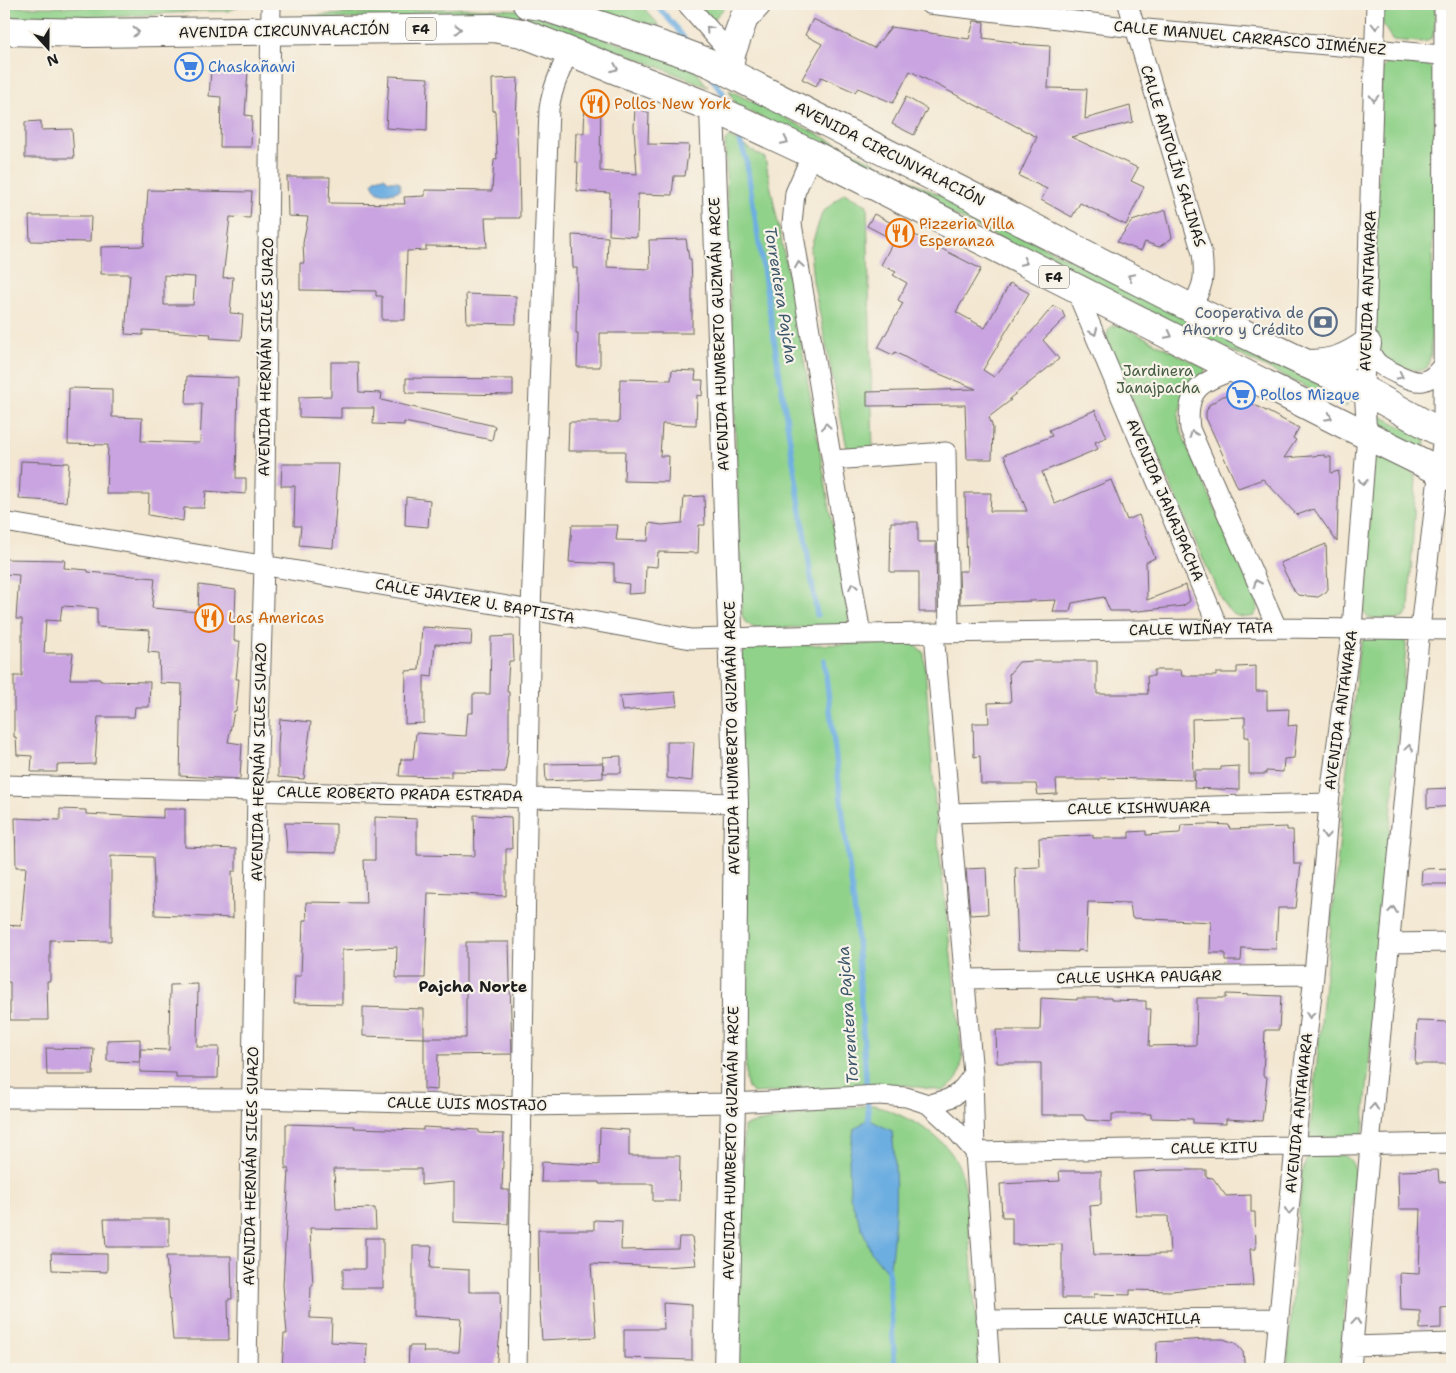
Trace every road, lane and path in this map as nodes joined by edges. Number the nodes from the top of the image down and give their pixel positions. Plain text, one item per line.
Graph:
1 (271, 4) edge
2 (537, 4) edge
3 (686, 4) edge
4 (757, 4) edge
5 (929, 4) edge
6 (1128, 4) edge
7 (1376, 4) edge
8 (1444, 4) edge
9 (1135, 28) junction
10 (4, 31) edge
11 (270, 31) junction
12 (1376, 49) junction
13 (569, 50) junction
14 (1448, 56) edge
15 (724, 63) junction
16 (724, 112) junction
17 (812, 154) junction
18 (1075, 288) junction
19 (1191, 308) junction
20 (1367, 344) junction
21 (1444, 363) junction
22 (1307, 364) junction
23 (1237, 370) junction
24 (1364, 390) junction
25 (1367, 434) junction
26 (1448, 437) edge
27 (832, 460) junction
28 (1445, 473) edge
29 (4, 522) edge
30 (264, 566) junction
31 (531, 610) junction
32 (1277, 628) junction
33 (1352, 628) junction
34 (1220, 629) junction
35 (1420, 629) junction
36 (1452, 630) edge
37 (942, 633) junction
38 (861, 634) junction
39 (730, 638) junction
40 (4, 785) edge
41 (258, 791) junction
42 (527, 797) junction
43 (736, 803) junction
44 (1329, 803) junction
45 (949, 812) junction
46 (1452, 942) edge
47 (1390, 943) junction
48 (1314, 976) junction
49 (964, 979) junction
50 (973, 1074) junction
51 (4, 1098) edge
52 (253, 1099) junction
53 (733, 1103) junction
54 (928, 1104) junction
55 (522, 1106) junction
56 (1452, 1143) edge
57 (1370, 1145) junction
58 (1295, 1147) junction
59 (975, 1152) junction
60 (1279, 1318) junction
61 (986, 1320) junction
62 (1452, 1343) edge
63 (1353, 1346) junction
64 (247, 1369) edge
65 (517, 1369) edge
66 (726, 1369) edge
67 (990, 1369) edge
68 (1274, 1369) edge
69 (1351, 1369) edge

1 - 11 street, AVENIDA HERNÁN SILES SUAZO
2 - 15 highway, AVENIDA CIRCUNVALACIÓN / F4
15 -> 3 street
4 - 15 highway
5 - 9 street, CALLE MANUEL CARRASCO JIMÉNEZ
6 - 9 street, CALLE ANTOLÍN SALINAS
7 -> 12 street, AVENIDA ANTAWARA
8 - 14 street
9 - 12 street, CALLE MANUEL CARRASCO JIMÉNEZ
9 - 19 street, CALLE ANTOLÍN SALINAS
10 -> 11 highway, AVENIDA CIRCUNVALACIÓN / F4
11 -> 13 highway, AVENIDA CIRCUNVALACIÓN / F4
11 - 30 street, AVENIDA HERNÁN SILES SUAZO
12 - 14 street, CALLE MANUEL CARRASCO JIMÉNEZ
12 -> 20 street, AVENIDA ANTAWARA
13 -> 16 highway, AVENIDA CIRCUNVALACIÓN / F4
13 - 31 street
14 - 21 street
19 -> 15 highway, AVENIDA CIRCUNVALACIÓN / F4
16 -> 17 highway, AVENIDA CIRCUNVALACIÓN / F4
16 - 39 main road, AVENIDA HUMBERTO GUZMÁN ARCE
17 -> 18 highway, AVENIDA CIRCUNVALACIÓN / F4
27 -> 17 street
18 -> 23 highway, AVENIDA CIRCUNVALACIÓN / F4
18 -> 34 street, AVENIDA JANAJPACHA
19 - 22 highway, AVENIDA CIRCUNVALACIÓN / F4
20 -> 21 street
20 - 22 highway
20 - 24 street, AVENIDA ANTAWARA
21 - 26 street
22 - 24 highway, AVENIDA CIRCUNVALACIÓN / F4
23 -> 25 highway, AVENIDA CIRCUNVALACIÓN / F4
32 -> 23 street
24 - 25 street, AVENIDA ANTAWARA
24 - 26 highway, AVENIDA CIRCUNVALACIÓN / F4
25 - 28 highway, AVENIDA CIRCUNVALACIÓN / F4
25 -> 33 street, AVENIDA ANTAWARA
26 - 28 street
27 - 37 street
38 -> 27 street
28 - 35 street
29 - 30 street, CALLE JAVIER U. BAPTISTA
30 - 31 street, CALLE JAVIER U. BAPTISTA
30 - 41 street, AVENIDA HERNÁN SILES SUAZO
31 - 39 street, CALLE JAVIER U. BAPTISTA
31 - 42 street
32 - 33 street, CALLE WIÑAY TATA
32 - 34 street, CALLE WIÑAY TATA
33 - 35 street, CALLE WIÑAY TATA
33 - 44 street, AVENIDA ANTAWARA
34 - 37 street, CALLE WIÑAY TATA
35 - 36 street, CALLE WIÑAY TATA
47 -> 35 street
37 - 38 street, CALLE JAVIER U. BAPTISTA
37 - 45 street
38 - 39 street, CALLE JAVIER U. BAPTISTA
39 - 43 main road, AVENIDA HUMBERTO GUZMÁN ARCE
40 - 41 street, CALLE ROBERTO PRADA ESTRADA
41 - 42 street, CALLE ROBERTO PRADA ESTRADA
41 - 52 street, AVENIDA HERNÁN SILES SUAZO
42 - 43 street, CALLE ROBERTO PRADA ESTRADA
42 - 55 street
43 - 53 main road, AVENIDA HUMBERTO GUZMÁN ARCE
44 - 45 street, CALLE KISHWUARA
44 -> 48 street, AVENIDA ANTAWARA
45 - 49 street
46 - 47 street
57 -> 47 street
48 - 49 street, CALLE USHKA PAUGAR
48 -> 58 street, AVENIDA ANTAWARA
49 - 50 street
50 - 54 street
50 - 59 street
51 - 52 street, CALLE LUIS MOSTAJO
52 - 55 street, CALLE LUIS MOSTAJO
52 - 64 street, AVENIDA HERNÁN SILES SUAZO
53 - 54 street, CALLE LUIS MOSTAJO
53 - 55 street, CALLE LUIS MOSTAJO
53 - 66 main road, AVENIDA HUMBERTO GUZMÁN ARCE
54 - 59 street, CALLE LUIS MOSTAJO
55 - 65 street
56 - 57 street, CALLE KITU
57 - 58 street, CALLE KITU
63 -> 57 street
58 - 59 street, CALLE KITU
58 -> 60 street, AVENIDA ANTAWARA
59 - 61 street
60 - 61 street, CALLE WAJCHILLA
60 - 68 street, AVENIDA ANTAWARA
61 - 67 street
62 - 63 street
63 - 69 street

